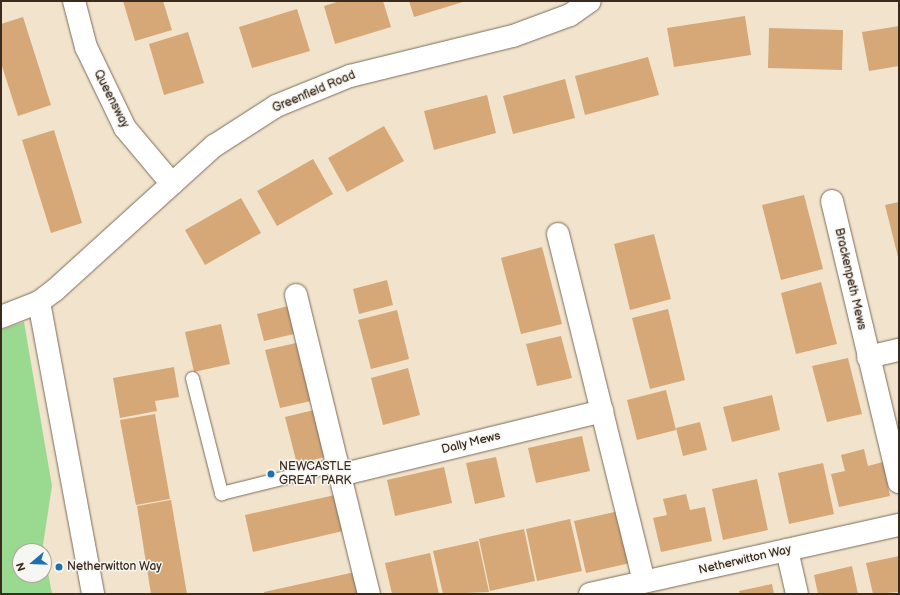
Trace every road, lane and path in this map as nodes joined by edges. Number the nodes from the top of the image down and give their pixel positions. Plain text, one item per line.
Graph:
1 (74, 1) edge
2 (590, 1) edge
3 (172, 184) junction
4 (832, 201) dead end
5 (558, 234) dead end
6 (296, 296) dead end
7 (39, 302) junction
8 (1, 317) edge
9 (899, 350) edge
10 (868, 357) junction
11 (192, 378) dead end
12 (602, 411) junction
13 (339, 469) junction
14 (899, 482) edge
15 (899, 525) edge
16 (787, 550) junction
17 (644, 582) junction
18 (93, 594) edge
19 (369, 594) edge
20 (590, 594) edge
21 (797, 594) edge

1 - 3 street, Queensway
2 - 3 street, Greenfield Road
3 - 7 street, Greenfield Road
4 - 10 street, Brackenpeth Mews
5 - 12 street
6 - 13 street
7 - 8 street, Greenfield Road
7 - 18 street
9 - 10 street
10 - 14 street, Brackenpeth Mews
11 - 13 lane
12 - 13 street, Dally Mews
12 - 17 street
13 - 19 street
15 - 16 street, Netherwitton Way
16 - 17 street, Netherwitton Way
16 - 21 street
17 - 20 street, Netherwitton Way

